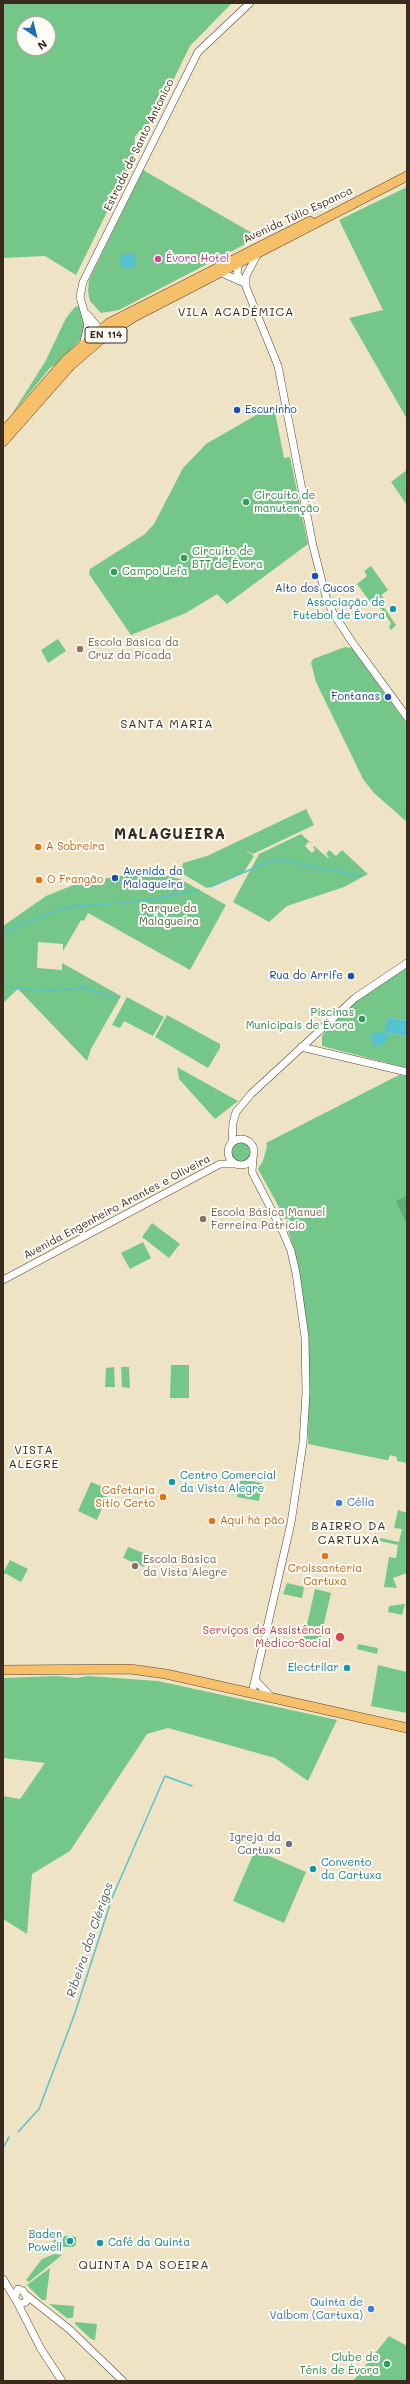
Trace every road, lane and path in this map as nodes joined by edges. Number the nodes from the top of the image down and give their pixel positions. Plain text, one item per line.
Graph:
1 (250, 3) edge
2 (407, 176) edge
3 (256, 252) junction
4 (226, 263) junction
5 (238, 267) junction
6 (222, 273) junction
7 (244, 281) junction
8 (91, 322) junction
9 (109, 323) junction
10 (99, 333) junction
11 (85, 347) junction
12 (3, 432) edge
13 (3, 442) edge
14 (407, 717) edge
15 (407, 963) edge
16 (301, 1047) junction
17 (407, 1072) edge
18 (232, 1128) junction
19 (242, 1139) junction
20 (232, 1142) junction
21 (228, 1152) junction
22 (252, 1158) junction
23 (220, 1164) junction
24 (237, 1165) junction
25 (252, 1172) junction
26 (3, 1280) edge
27 (3, 1670) edge
28 (255, 1681) junction
29 (238, 1690) junction
30 (252, 1693) junction
31 (271, 1697) junction
32 (407, 1728) edge
33 (3, 2279) edge
34 (22, 2298) junction
35 (62, 2381) edge
36 (123, 2381) edge

1 - 8 street, Estrada de Santo Antonico
2 - 3 main road, Avenida Túlio Espanca / EN 114
3 - 4 main road, Avenida Túlio Espanca / EN 114
3 - 5 main road, Avenida Túlio Espanca / EN 114
3 - 7 street
4 - 5 street
4 - 9 main road, Avenida Túlio Espanca / EN 114
5 - 6 main road, Avenida Túlio Espanca / EN 114
5 - 7 street
6 - 7 street
6 - 10 main road, Avenida Túlio Espanca / EN 114
7 - 14 street
8 - 9 street
8 - 10 street
8 - 11 street
9 - 10 main road, Avenida Túlio Espanca / EN 114
10 - 11 main road, Avenida Túlio Espanca / EN 114
11 - 12 main road, Avenida Túlio Espanca / EN 114
11 - 13 main road, Avenida Túlio Espanca / EN 114
15 - 16 street
16 - 17 street
16 - 18 street
18 - 19 street
18 - 20 street
19 - 20 street
19 - 22 street
20 - 21 street
21 - 23 street, Avenida Engenheiro Arantes e Oliveira
21 - 24 street
22 - 24 street
22 - 25 street
23 - 24 street, Avenida Engenheiro Arantes e Oliveira
23 - 26 street, Avenida Engenheiro Arantes e Oliveira
24 - 25 street
25 - 28 street
27 - 29 main road
28 - 29 street
28 - 30 street
28 - 31 street
29 - 30 main road
30 - 31 main road
31 - 32 main road
33 - 34 street
34 - 35 street
34 - 36 street

